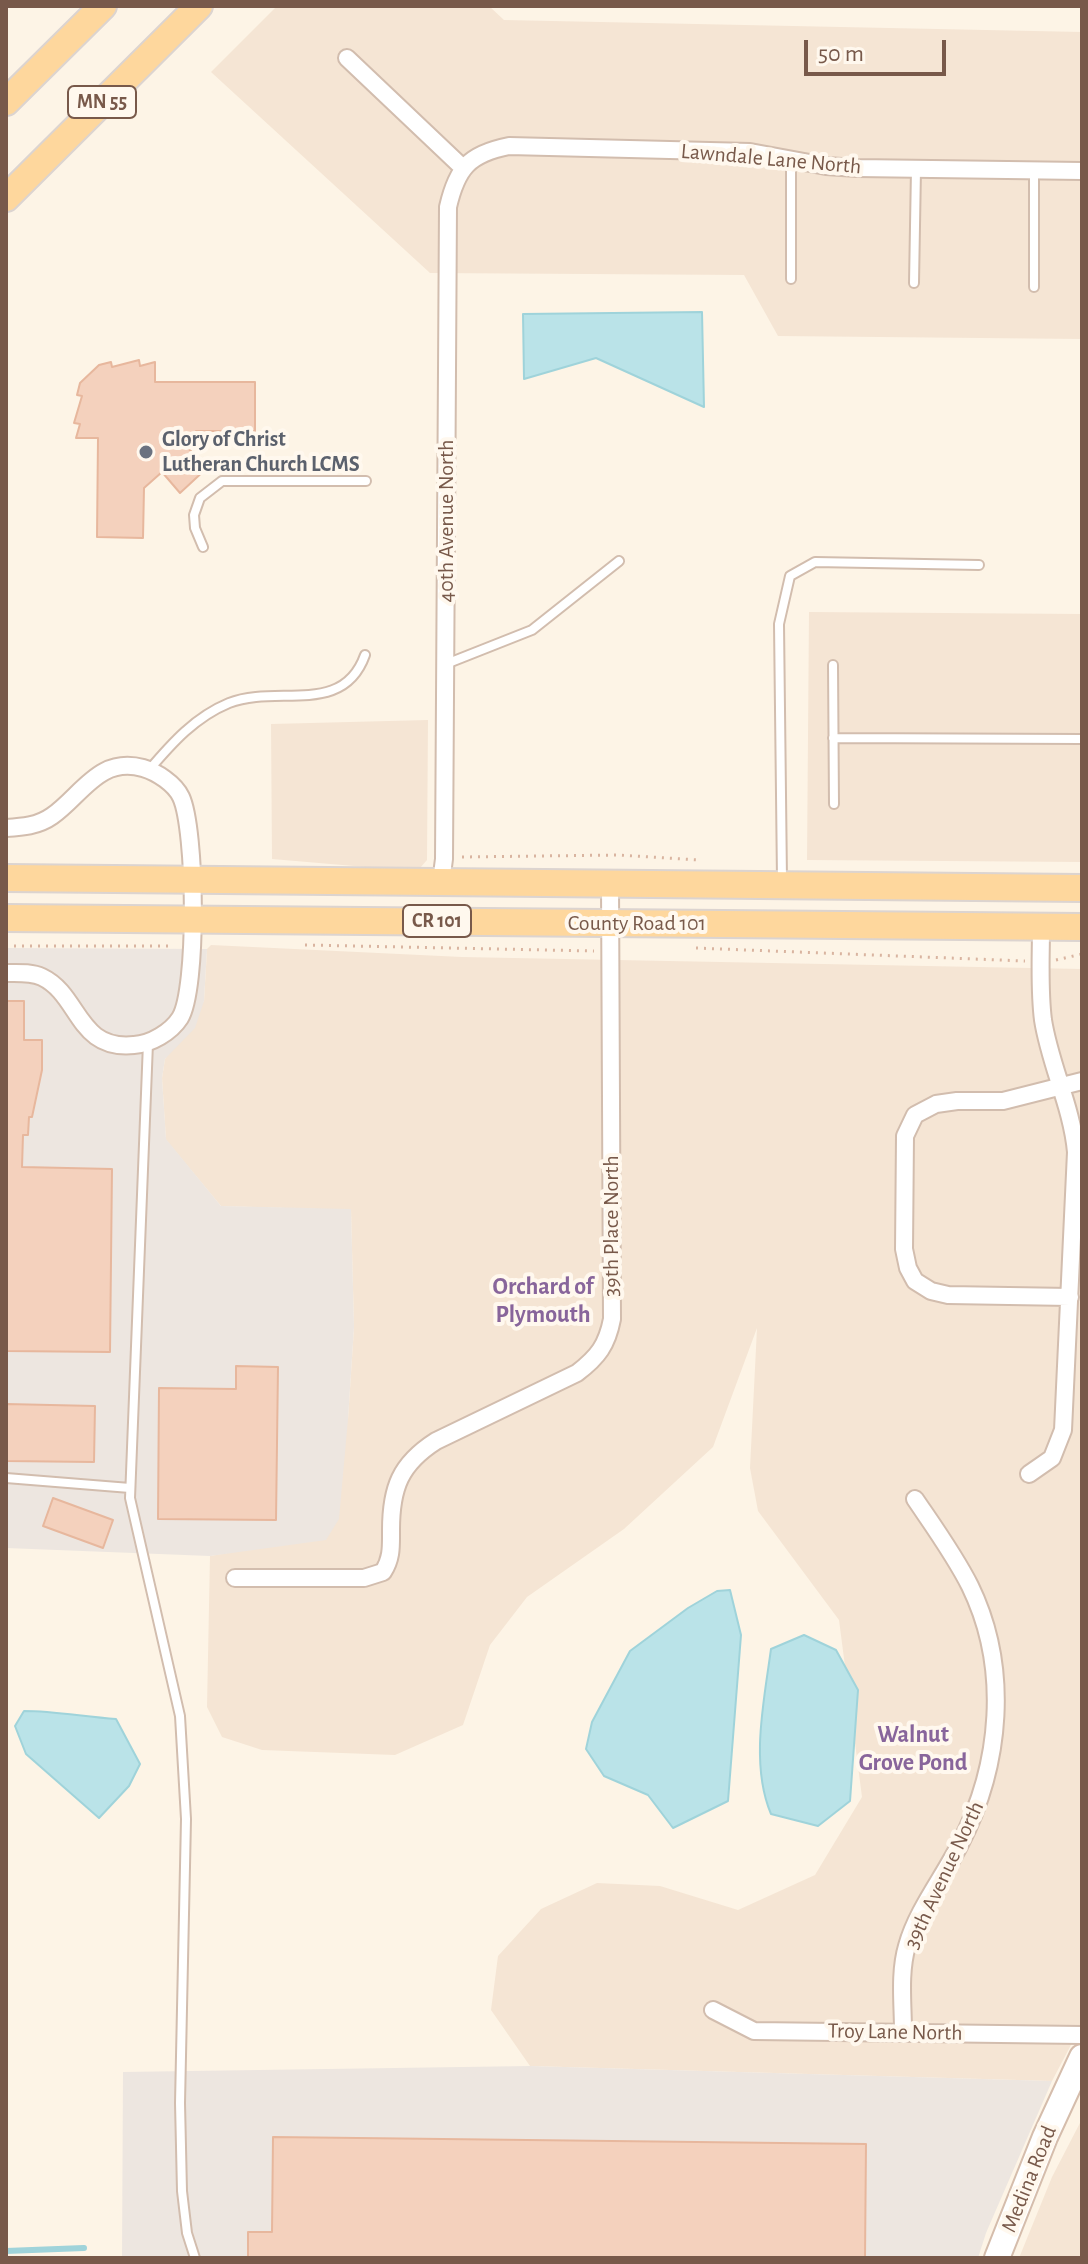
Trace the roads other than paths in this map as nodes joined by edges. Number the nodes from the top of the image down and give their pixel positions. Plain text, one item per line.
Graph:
1 (103, 6) edge
2 (199, 6) edge
3 (347, 58) dead end
4 (6, 102) edge
5 (791, 160) junction
6 (464, 166) junction
7 (916, 169) junction
8 (1034, 170) junction
9 (1082, 171) edge
10 (6, 198) edge
11 (791, 279) dead end
12 (914, 283) dead end
13 (1034, 287) dead end
14 (366, 481) dead end
15 (203, 547) dead end
16 (619, 561) dead end
17 (979, 565) dead end
18 (365, 655) dead end
19 (445, 664) junction
20 (833, 665) dead end
21 (833, 738) junction
22 (1082, 739) edge
23 (149, 771) junction
24 (834, 804) dead end
25 (6, 828) edge
26 (6, 878) edge
27 (192, 880) junction
28 (441, 882) junction
29 (610, 883) junction
30 (783, 885) junction
31 (1082, 888) edge
32 (6, 918) edge
33 (192, 919) junction
34 (610, 923) junction
35 (1041, 926) junction
36 (1082, 927) edge
37 (6, 973) edge
38 (149, 1042) junction
39 (1082, 1081) edge
40 (1061, 1087) junction
41 (1070, 1297) junction
42 (1029, 1474) dead end
43 (6, 1478) edge
44 (130, 1488) junction
45 (915, 1499) dead end
46 (235, 1578) dead end
47 (713, 2010) dead end
48 (903, 2031) junction
49 (1082, 2035) edge
50 (1082, 2057) edge
51 (195, 2258) edge
52 (997, 2258) edge

1 - 4 main road, MN 55
2 - 10 main road, MN 55
3 - 6 street
5 - 6 street, Lawndale Lane North
5 - 7 street, Lawndale Lane North
5 - 11 lane
6 - 19 street, 40th Avenue North
7 - 8 street, Lawndale Lane North
7 - 12 lane
8 - 9 street, Lawndale Lane North
8 - 13 lane
14 - 15 lane
16 - 19 lane
17 - 30 lane
18 - 23 lane
19 - 28 street, 40th Avenue North
20 - 21 lane
21 - 22 lane
21 - 24 lane
23 - 25 street
23 - 27 street
26 - 27 main road, County Road 101 / CR 101
27 - 28 main road, County Road 101 / CR 101
27 - 33 street
28 - 29 main road, County Road 101 / CR 101
29 - 30 main road, County Road 101 / CR 101
29 - 34 street, 39th Place North
30 - 31 main road, County Road 101 / CR 101
32 - 33 main road, County Road 101 / CR 101
33 - 34 main road, County Road 101 / CR 101
33 - 38 street
34 - 35 main road, County Road 101 / CR 101
34 - 46 street, 39th Place North
35 - 36 main road, County Road 101 / CR 101
35 - 40 street
37 - 38 street
38 - 44 lane
39 - 40 street
40 - 41 street
40 - 41 street
41 - 42 street
43 - 44 lane
44 - 51 lane
45 - 48 street, 39th Avenue North
47 - 48 street, Troy Lane North
48 - 49 street, Troy Lane North
50 - 52 street, Medina Road

